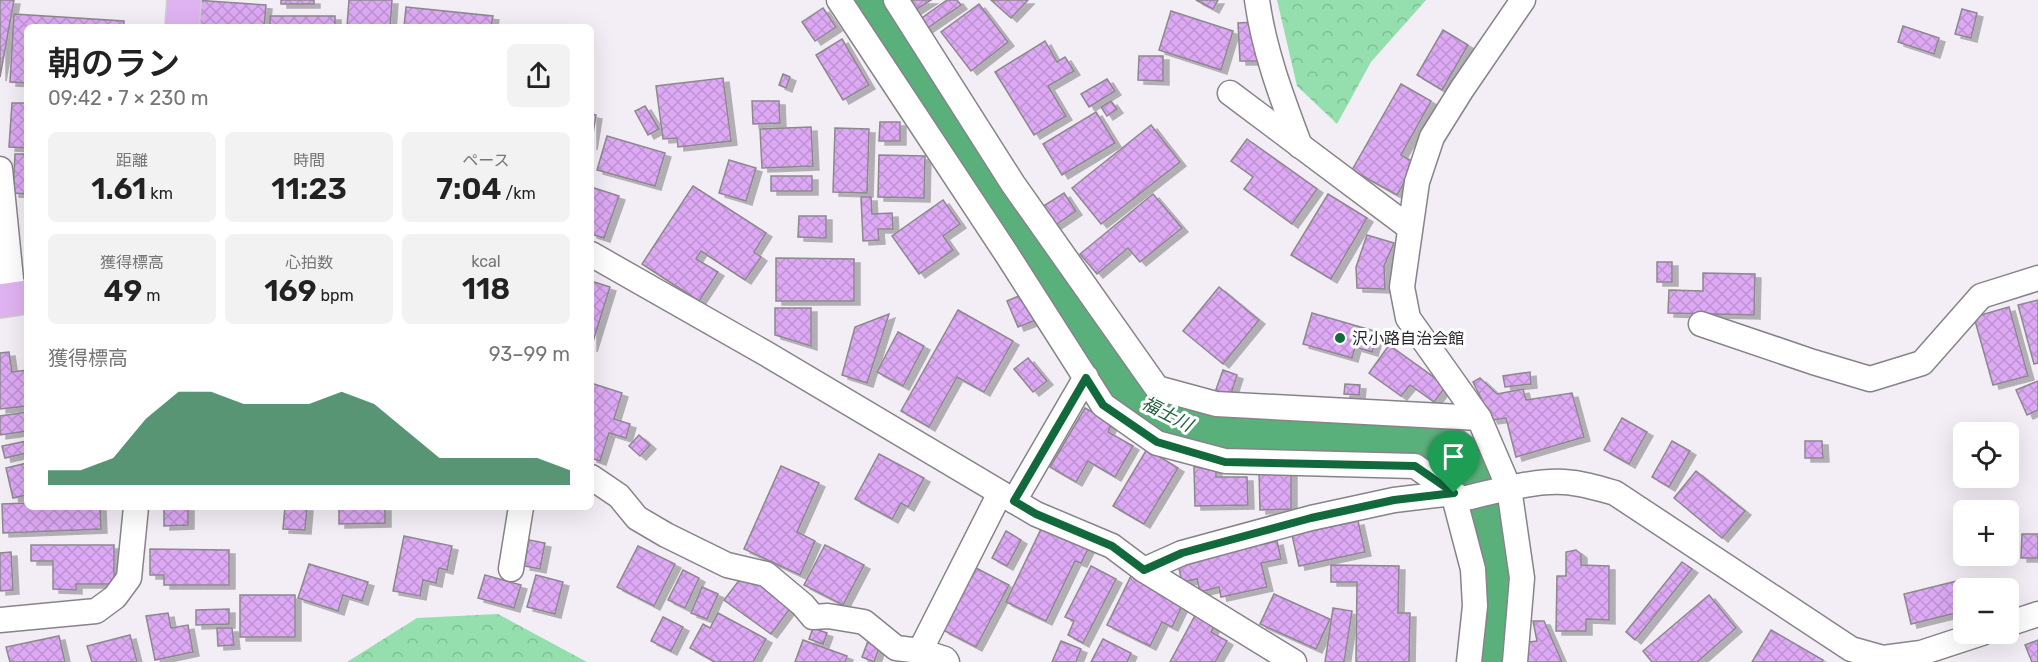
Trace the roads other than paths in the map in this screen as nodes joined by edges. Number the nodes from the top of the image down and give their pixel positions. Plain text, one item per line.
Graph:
1 (184, 0) edge
2 (839, 0) edge
3 (896, 0) edge
4 (1257, 0) edge
5 (1523, 0) edge
6 (182, 24) edge
7 (1230, 93) dead end
8 (1300, 146) junction
9 (0, 169) edge
10 (1410, 228) junction
11 (594, 256) edge
12 (2038, 278) edge
13 (13, 299) edge
14 (1701, 324) dead end
15 (1086, 378) junction
16 (1479, 418) junction
17 (594, 479) edge
18 (1501, 490) junction
19 (1458, 496) junction
20 (1007, 497) junction
21 (136, 510) edge
22 (521, 510) edge
23 (511, 569) dead end
24 (1144, 570) junction
25 (2038, 614) edge
26 (0, 620) edge
27 (2019, 620) edge
28 (1953, 643) edge
29 (920, 651) junction
30 (947, 662) edge
31 (1294, 662) edge
32 (1468, 662) edge
33 (1515, 662) edge

1 - 6 main road
2 - 15 street
3 - 16 street
4 - 8 street
5 - 10 street
7 - 8 street
8 - 10 street
9 - 13 street
10 - 16 street
11 - 20 street
12 - 14 street
15 - 19 street
15 - 20 street
16 - 18 street
17 - 29 street
18 - 19 street
18 - 28 street
18 - 33 street
19 - 24 street
19 - 32 street
20 - 24 street
20 - 29 street
21 - 26 street
22 - 23 street
24 - 31 street
25 - 27 street
29 - 30 street

